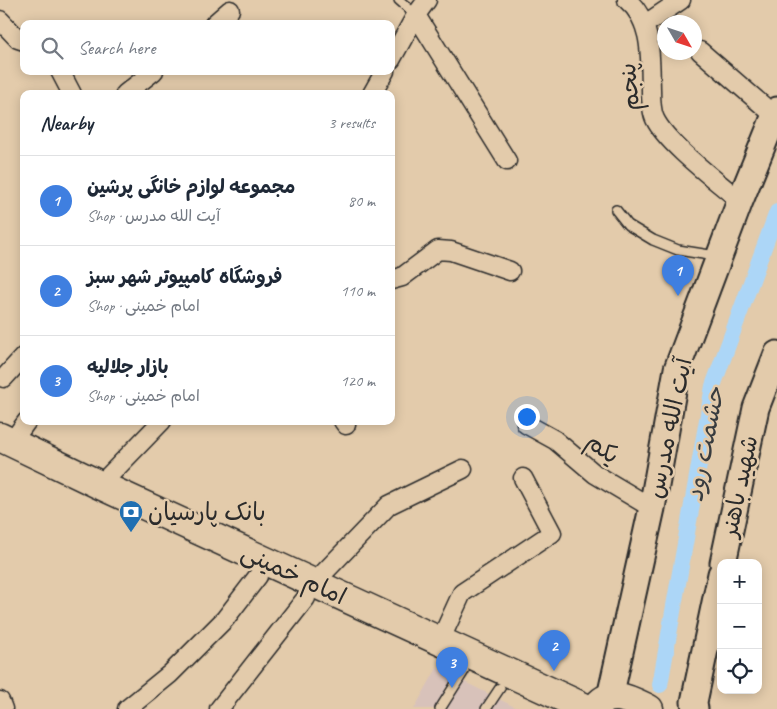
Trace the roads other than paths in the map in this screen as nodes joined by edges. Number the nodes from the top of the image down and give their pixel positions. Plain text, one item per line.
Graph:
1 (399, 0) edge
2 (427, 0) edge
3 (627, 0) edge
4 (681, 0) edge
5 (230, 10) dead end
6 (416, 15) junction
7 (0, 20) edge
8 (219, 20) edge
9 (644, 25) junction
10 (20, 39) edge
11 (395, 53) edge
12 (702, 53) edge
13 (62, 75) edge
14 (149, 75) edge
15 (383, 75) edge
16 (70, 90) edge
17 (129, 90) edge
18 (374, 90) edge
19 (776, 113) edge
20 (507, 161) dead end
21 (740, 201) junction
22 (616, 210) dead end
23 (719, 257) junction
24 (510, 271) dead end
25 (395, 279) edge
26 (777, 354) edge
27 (20, 360) edge
28 (4, 378) dead end
29 (526, 424) dead end
30 (156, 425) edge
31 (9, 440) edge
32 (463, 469) dead end
33 (523, 478) dead end
34 (100, 485) junction
35 (652, 508) junction
36 (724, 559) edge
37 (258, 576) junction
38 (310, 591) junction
39 (717, 593) edge
40 (440, 641) junction
41 (464, 671) junction
42 (493, 698) edge
43 (0, 701) edge
44 (598, 705) edge
45 (3, 709) edge
46 (127, 709) edge
47 (219, 709) edge
48 (440, 709) edge
49 (554, 709) edge
50 (649, 709) edge
51 (695, 709) edge

1 - 6 lane
2 - 6 street
3 - 9 street, پنجم
4 - 9 street
5 - 8 street
6 - 11 street
6 - 20 street
7 - 10 street
9 - 21 street, پنجم
12 - 19 street
13 - 16 street
14 - 17 street
15 - 18 street
19 - 21 main road, آیت الله مدرس
21 - 23 main road, آیت الله مدرس
22 - 23 lane
23 - 35 main road, آیت الله مدرس
24 - 25 street
26 - 36 main road, شهید باهنر
27 - 28 street
29 - 35 street, یکم
30 - 34 street
31 - 34 main road, امام خمینی
31 - 37 main road, امام خمینی
32 - 38 street
33 - 40 street
34 - 38 main road, امام خمینی
35 - 44 main road, آیت الله مدرس
37 - 38 main road, امام خمینی
37 - 46 street
38 - 40 main road, امام خمینی
38 - 41 main road, امام خمینی
38 - 47 street
39 - 51 main road
40 - 44 main road, امام خمینی
41 - 42 main road, امام خمینی
41 - 48 lane
42 - 49 main road, امام خمینی
43 - 45 street
44 - 50 main road, امام خمینی

